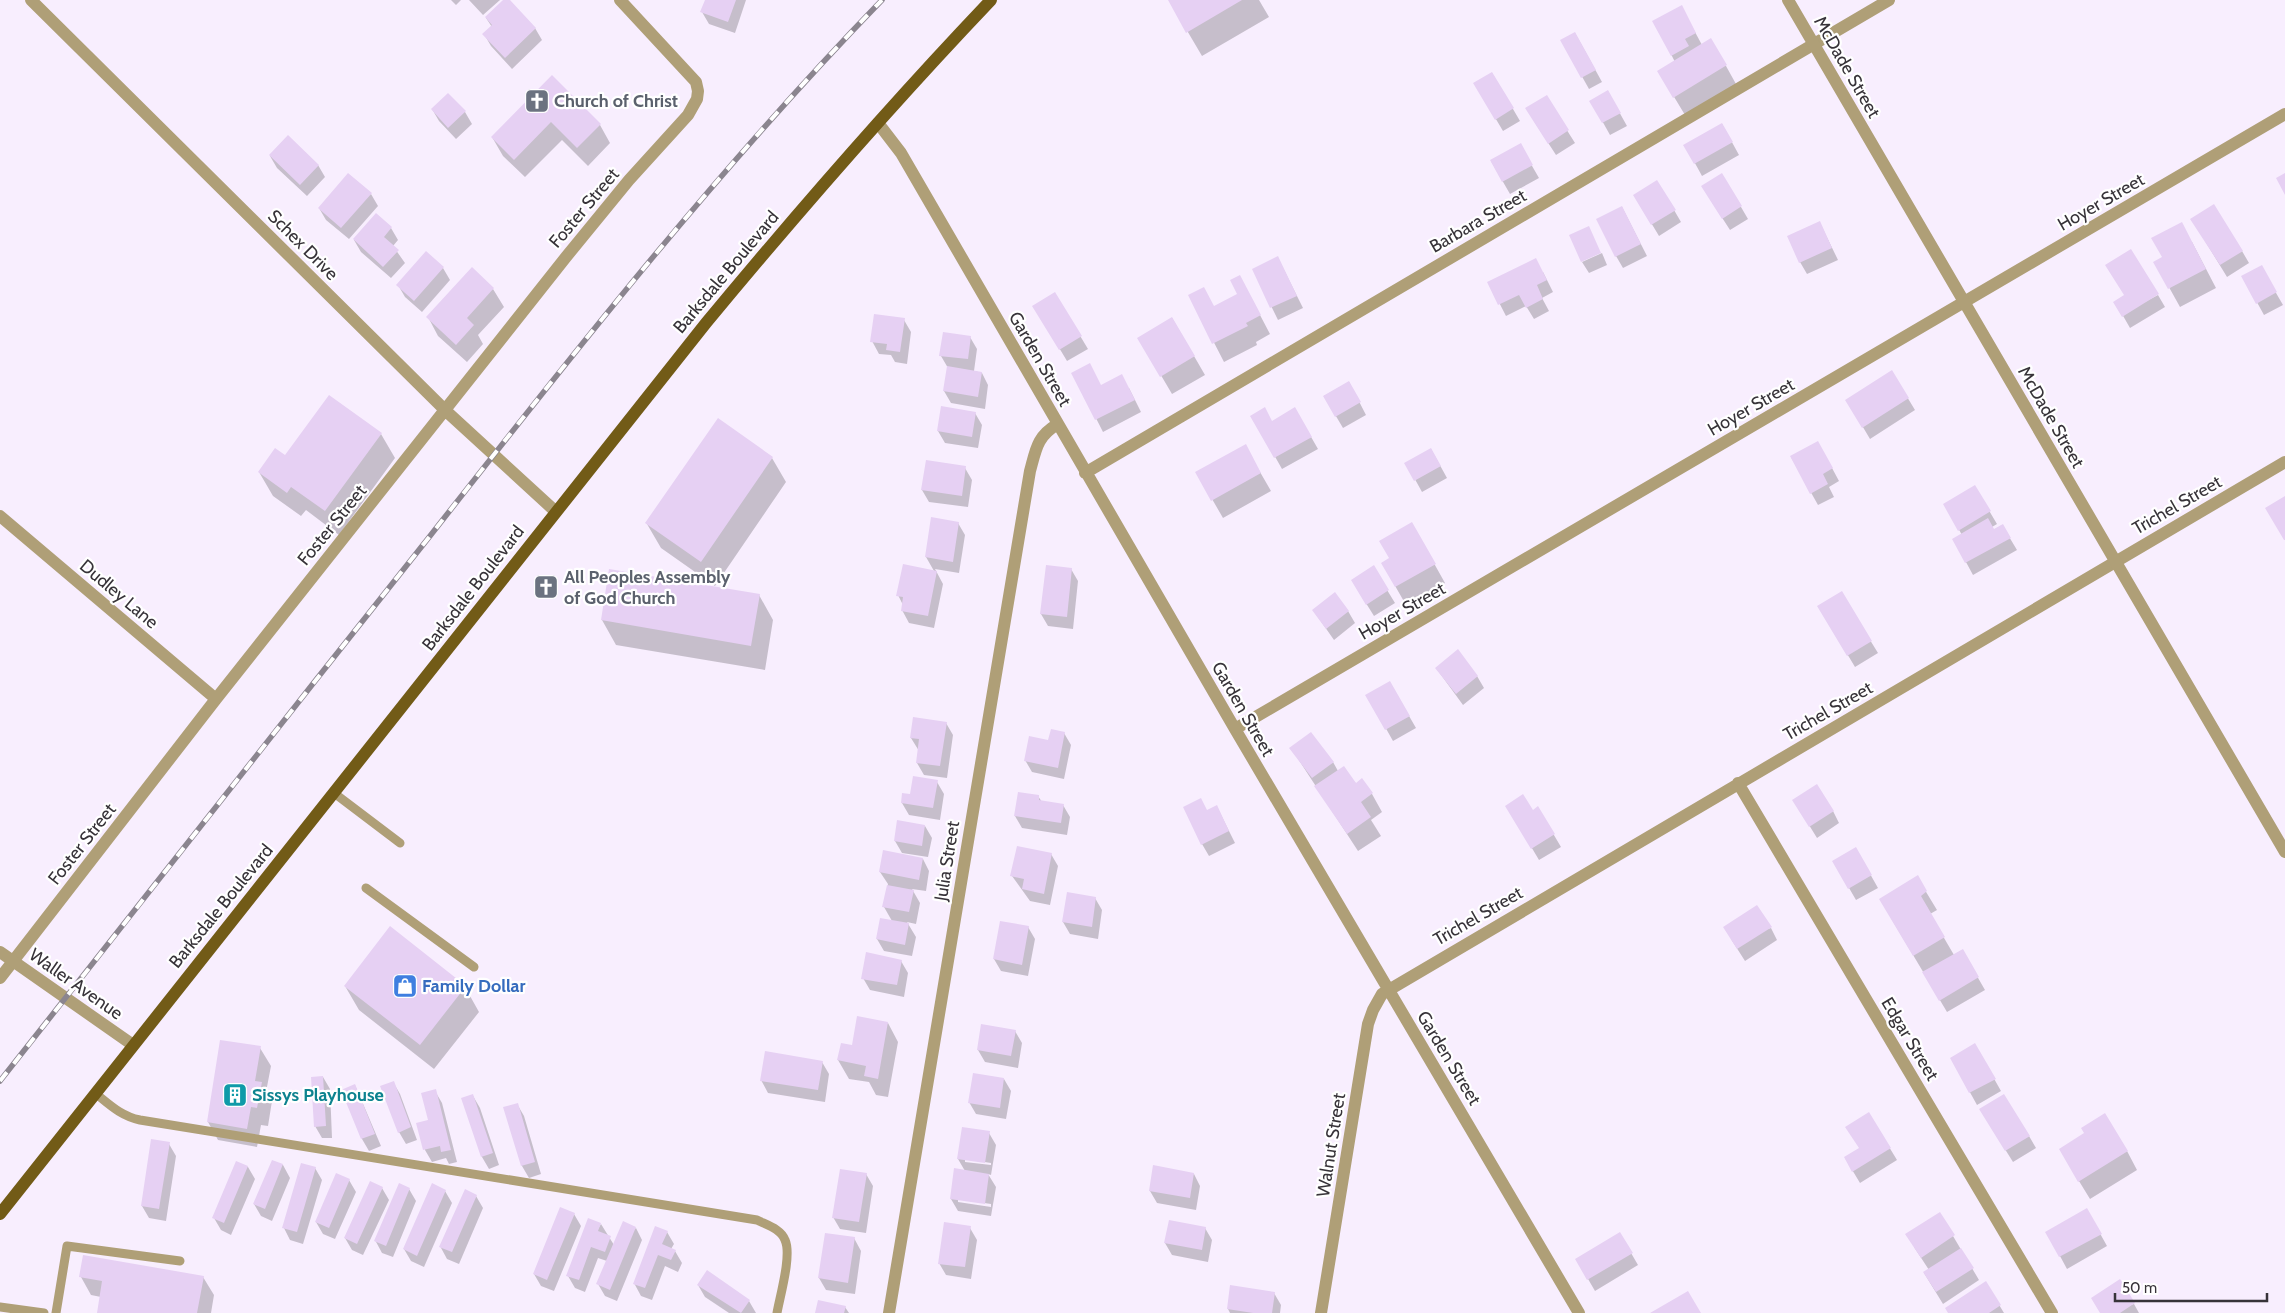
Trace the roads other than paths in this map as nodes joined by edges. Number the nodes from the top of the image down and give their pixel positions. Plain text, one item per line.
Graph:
1 (32, 0) edge
2 (621, 0) edge
3 (991, 0) edge
4 (1788, 0) edge
5 (1889, 0) edge
6 (1813, 44) junction
7 (2285, 114) edge
8 (878, 123) junction
9 (1964, 302) junction
10 (446, 411) junction
11 (1058, 424) junction
12 (2285, 462) edge
13 (1085, 473) junction
14 (555, 511) junction
15 (0, 516) edge
16 (2116, 562) junction
17 (216, 699) junction
18 (1235, 729) junction
19 (1738, 783) junction
20 (334, 793) junction
21 (400, 843) dead end
22 (2285, 852) edge
23 (366, 888) dead end
24 (0, 952) edge
25 (13, 961) junction
26 (474, 968) dead end
27 (0, 978) edge
28 (1388, 989) junction
29 (133, 1045) junction
30 (95, 1093) junction
31 (0, 1214) edge
32 (180, 1261) dead end
33 (0, 1307) edge
34 (44, 1313) edge
35 (56, 1313) edge
36 (777, 1313) edge
37 (890, 1313) edge
38 (1321, 1313) edge
39 (1579, 1313) edge
40 (2052, 1313) edge

1 - 10 street, Schex Drive
2 - 10 street, Foster Street
3 - 8 main road, Barksdale Boulevard
4 - 6 street, McDade Street
5 - 6 street, Barbara Street
6 - 9 street, McDade Street
6 - 13 street, Barbara Street
7 - 9 street, Hoyer Street
8 - 11 street, Garden Street
8 - 14 main road, Barksdale Boulevard
9 - 16 street, McDade Street
9 - 18 street, Hoyer Street
10 - 14 street, Schex Drive
10 - 17 street, Foster Street
11 - 13 street, Garden Street
11 - 37 street, Julia Street
12 - 16 street, Trichel Street
13 - 18 street, Garden Street
14 - 20 main road, Barksdale Boulevard
15 - 17 street, Dudley Lane
16 - 19 street, Trichel Street
16 - 22 street, McDade Street
17 - 25 street, Foster Street
18 - 28 street, Garden Street
19 - 28 street, Trichel Street
19 - 40 street, Edgar Street
20 - 21 lane
20 - 29 main road, Barksdale Boulevard
23 - 26 lane
24 - 25 street, Waller Avenue
25 - 27 street, Foster Street
25 - 29 street, Waller Avenue
28 - 38 street, Walnut Street
28 - 39 street, Garden Street
29 - 30 main road, Barksdale Boulevard
30 - 31 main road, Barksdale Boulevard
30 - 36 lane
32 - 35 lane
33 - 34 lane

